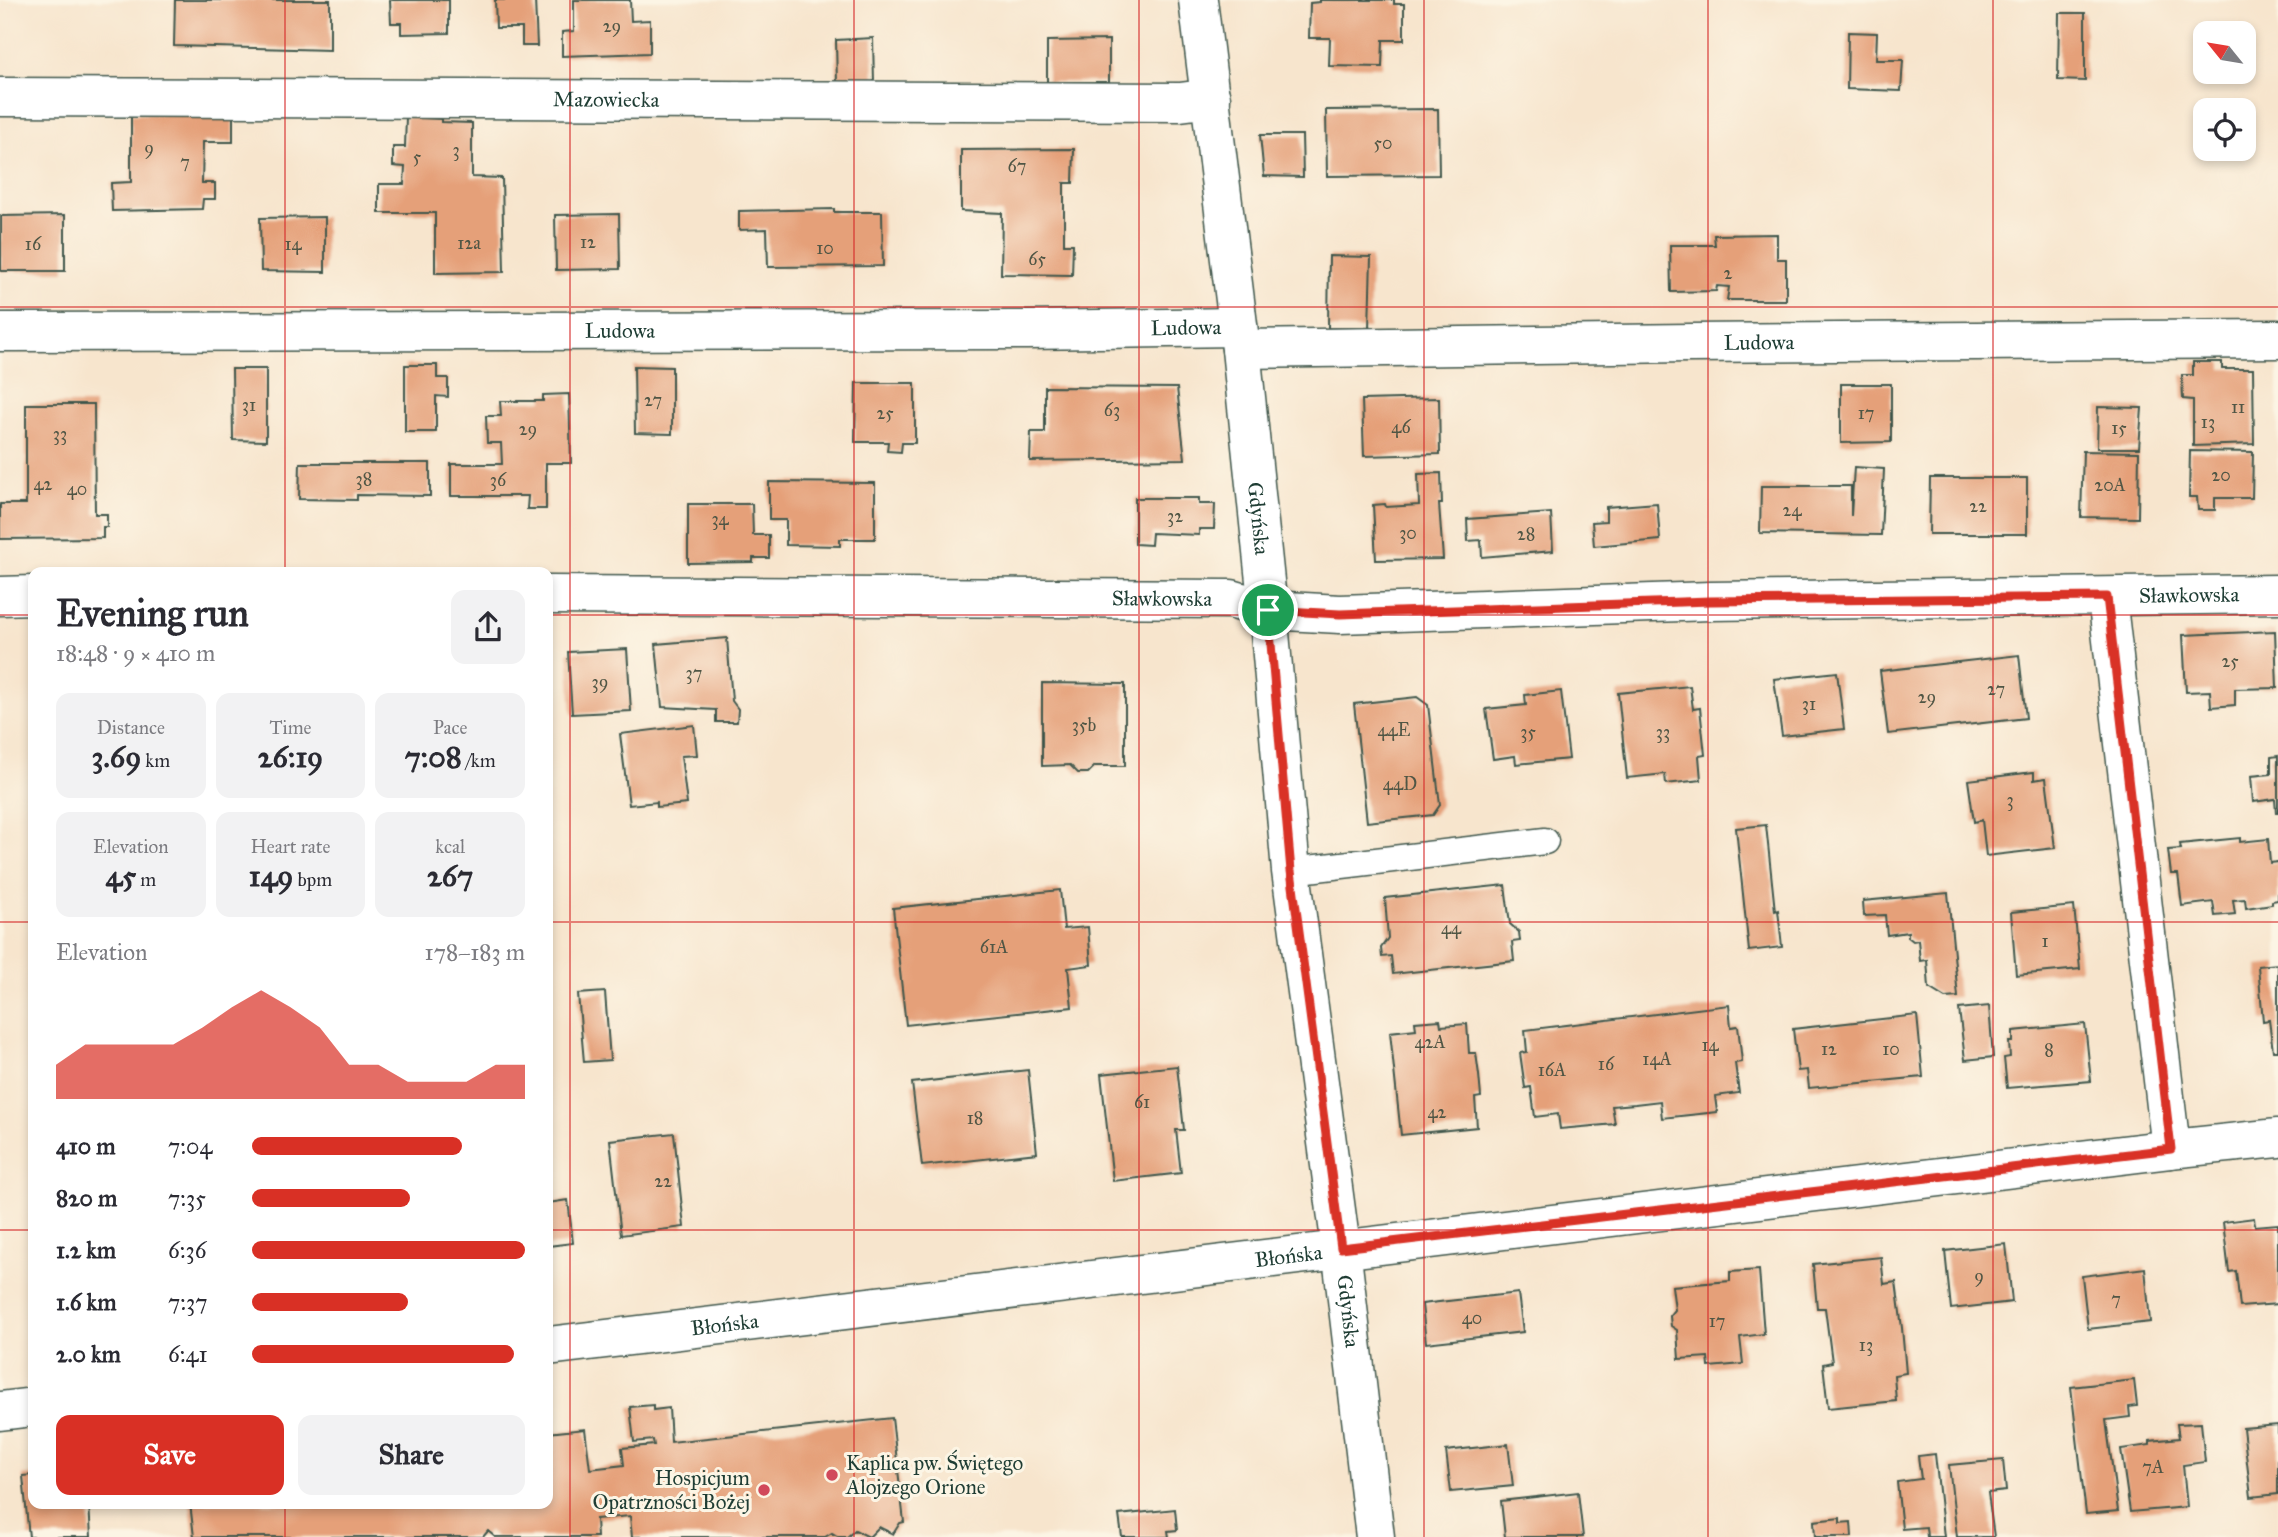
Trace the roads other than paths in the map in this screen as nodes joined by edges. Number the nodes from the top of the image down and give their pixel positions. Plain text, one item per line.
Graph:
1 (1198, 0) edge
2 (0, 97) edge
3 (1211, 98) junction
4 (0, 332) edge
5 (1240, 338) junction
6 (2278, 340) edge
7 (2278, 594) edge
8 (28, 595) edge
9 (553, 595) edge
10 (0, 596) edge
11 (2107, 597) junction
12 (1268, 610) junction
13 (1545, 841) dead end
14 (1291, 871) junction
15 (2278, 1138) edge
16 (2171, 1149) junction
17 (1341, 1248) junction
18 (553, 1345) edge
19 (28, 1408) edge
20 (0, 1411) edge
21 (1375, 1537) edge

1 - 3 street, Gdyńska
2 - 3 street, Mazowiecka
3 - 5 street, Gdyńska
4 - 5 street, Ludowa
5 - 6 street, Ludowa
5 - 12 street, Gdyńska
7 - 11 street, Sławkowska
8 - 10 street
9 - 12 street, Sławkowska
11 - 12 street, Sławkowska
11 - 16 street
12 - 14 street, Gdyńska
13 - 14 lane
14 - 17 street, Gdyńska
15 - 16 street, Błońska
16 - 17 street, Błońska
17 - 18 street, Błońska
17 - 21 street, Gdyńska
19 - 20 street

